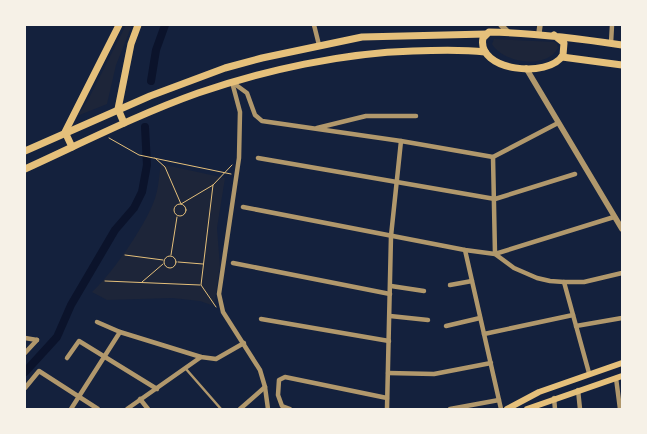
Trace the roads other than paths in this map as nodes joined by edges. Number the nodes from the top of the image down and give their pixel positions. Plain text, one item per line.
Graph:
1 (119, 25) edge
2 (138, 25) edge
3 (314, 25) edge
4 (501, 25) edge
5 (540, 25) edge
6 (612, 25) edge
7 (487, 30) edge
8 (508, 32) junction
9 (539, 33) junction
10 (554, 35) junction
11 (611, 43) junction
12 (319, 45) junction
13 (622, 45) edge
14 (485, 52) junction
15 (562, 58) junction
16 (622, 65) edge
17 (526, 68) junction
18 (232, 82) junction
19 (118, 109) junction
20 (416, 116) dead end
21 (558, 122) junction
22 (124, 123) junction
23 (313, 129) junction
24 (65, 132) junction
25 (401, 141) junction
26 (72, 147) junction
27 (25, 151) edge
28 (493, 157) junction
29 (258, 158) dead end
30 (25, 170) edge
31 (575, 174) dead end
32 (397, 182) junction
33 (495, 199) junction
34 (243, 207) dead end
35 (614, 217) junction
36 (622, 229) edge
37 (391, 236) junction
38 (465, 250) junction
39 (495, 254) junction
40 (233, 263) dead end
41 (622, 273) edge
42 (472, 281) junction
43 (564, 282) junction
44 (450, 285) dead end
45 (391, 286) junction
46 (424, 291) dead end
47 (390, 294) junction
48 (573, 315) junction
49 (390, 316) junction
50 (480, 318) junction
51 (622, 318) edge
52 (260, 319) dead end
53 (428, 320) dead end
54 (97, 322) dead end
55 (446, 326) dead end
56 (576, 326) junction
57 (120, 332) junction
58 (484, 334) junction
59 (25, 338) edge
60 (389, 342) junction
61 (244, 344) junction
62 (25, 354) edge
63 (104, 357) junction
64 (201, 357) junction
65 (67, 358) dead end
66 (491, 363) junction
67 (622, 363) edge
68 (185, 368) junction
69 (388, 373) junction
70 (589, 373) junction
71 (619, 377) edge
72 (265, 387) junction
73 (25, 388) edge
74 (157, 389) junction
75 (578, 390) junction
76 (79, 396) junction
77 (387, 398) junction
78 (554, 398) junction
79 (140, 399) junction
80 (500, 400) junction
81 (71, 409) edge
82 (98, 409) edge
83 (127, 409) edge
84 (148, 409) edge
85 (221, 409) edge
86 (240, 409) edge
87 (268, 409) edge
88 (290, 409) edge
89 (387, 409) edge
90 (450, 409) edge
91 (502, 409) edge
92 (506, 409) edge
93 (527, 409) edge
94 (555, 409) edge
95 (580, 409) edge
96 (620, 409) edge

1 - 24 main road
2 - 19 main road
3 - 12 street
4 - 8 street
5 - 9 street
6 - 11 street
7 - 8 main road
7 - 12 main road
7 - 14 main road
8 - 9 main road
9 - 10 main road
10 - 11 main road
10 - 15 main road
11 - 13 main road
12 - 19 main road
14 - 17 main road
14 - 18 main road
15 - 16 main road
15 - 17 main road
17 - 21 street
18 - 22 main road
18 - 23 street
18 - 61 street
19 - 22 main road
19 - 24 main road
20 - 23 street
21 - 28 street
21 - 35 street
22 - 26 main road
23 - 25 street
24 - 26 main road
24 - 27 main road
25 - 28 street
25 - 32 street
26 - 30 main road
28 - 33 street
29 - 32 street
31 - 33 street
32 - 33 street
32 - 37 street
33 - 39 street
34 - 37 street
35 - 36 street
35 - 39 street
37 - 38 street
37 - 45 street
38 - 39 street
38 - 42 street
39 - 43 street
40 - 47 street
41 - 43 street
42 - 44 street
42 - 50 street
43 - 48 street
45 - 46 street
45 - 47 street
47 - 49 street
48 - 56 street
48 - 58 street
49 - 53 street
49 - 60 street
50 - 55 street
50 - 58 street
51 - 56 street
52 - 60 street
54 - 57 street
56 - 70 street
57 - 63 street
57 - 64 street
58 - 66 street
59 - 62 street
60 - 69 street
61 - 64 street
61 - 72 street
63 - 65 street
63 - 74 street
63 - 76 street
64 - 68 street
66 - 69 street
66 - 80 street
67 - 70 main road
68 - 74 street
68 - 85 lane
69 - 77 street
70 - 92 main road
71 - 75 main road
71 - 96 street
72 - 86 street
72 - 87 street
73 - 76 street
74 - 79 street
75 - 78 main road
75 - 95 street
76 - 81 street
76 - 82 street
77 - 88 street
77 - 89 street
78 - 93 main road
78 - 94 street
79 - 83 street
79 - 84 street
80 - 90 street
80 - 91 street

